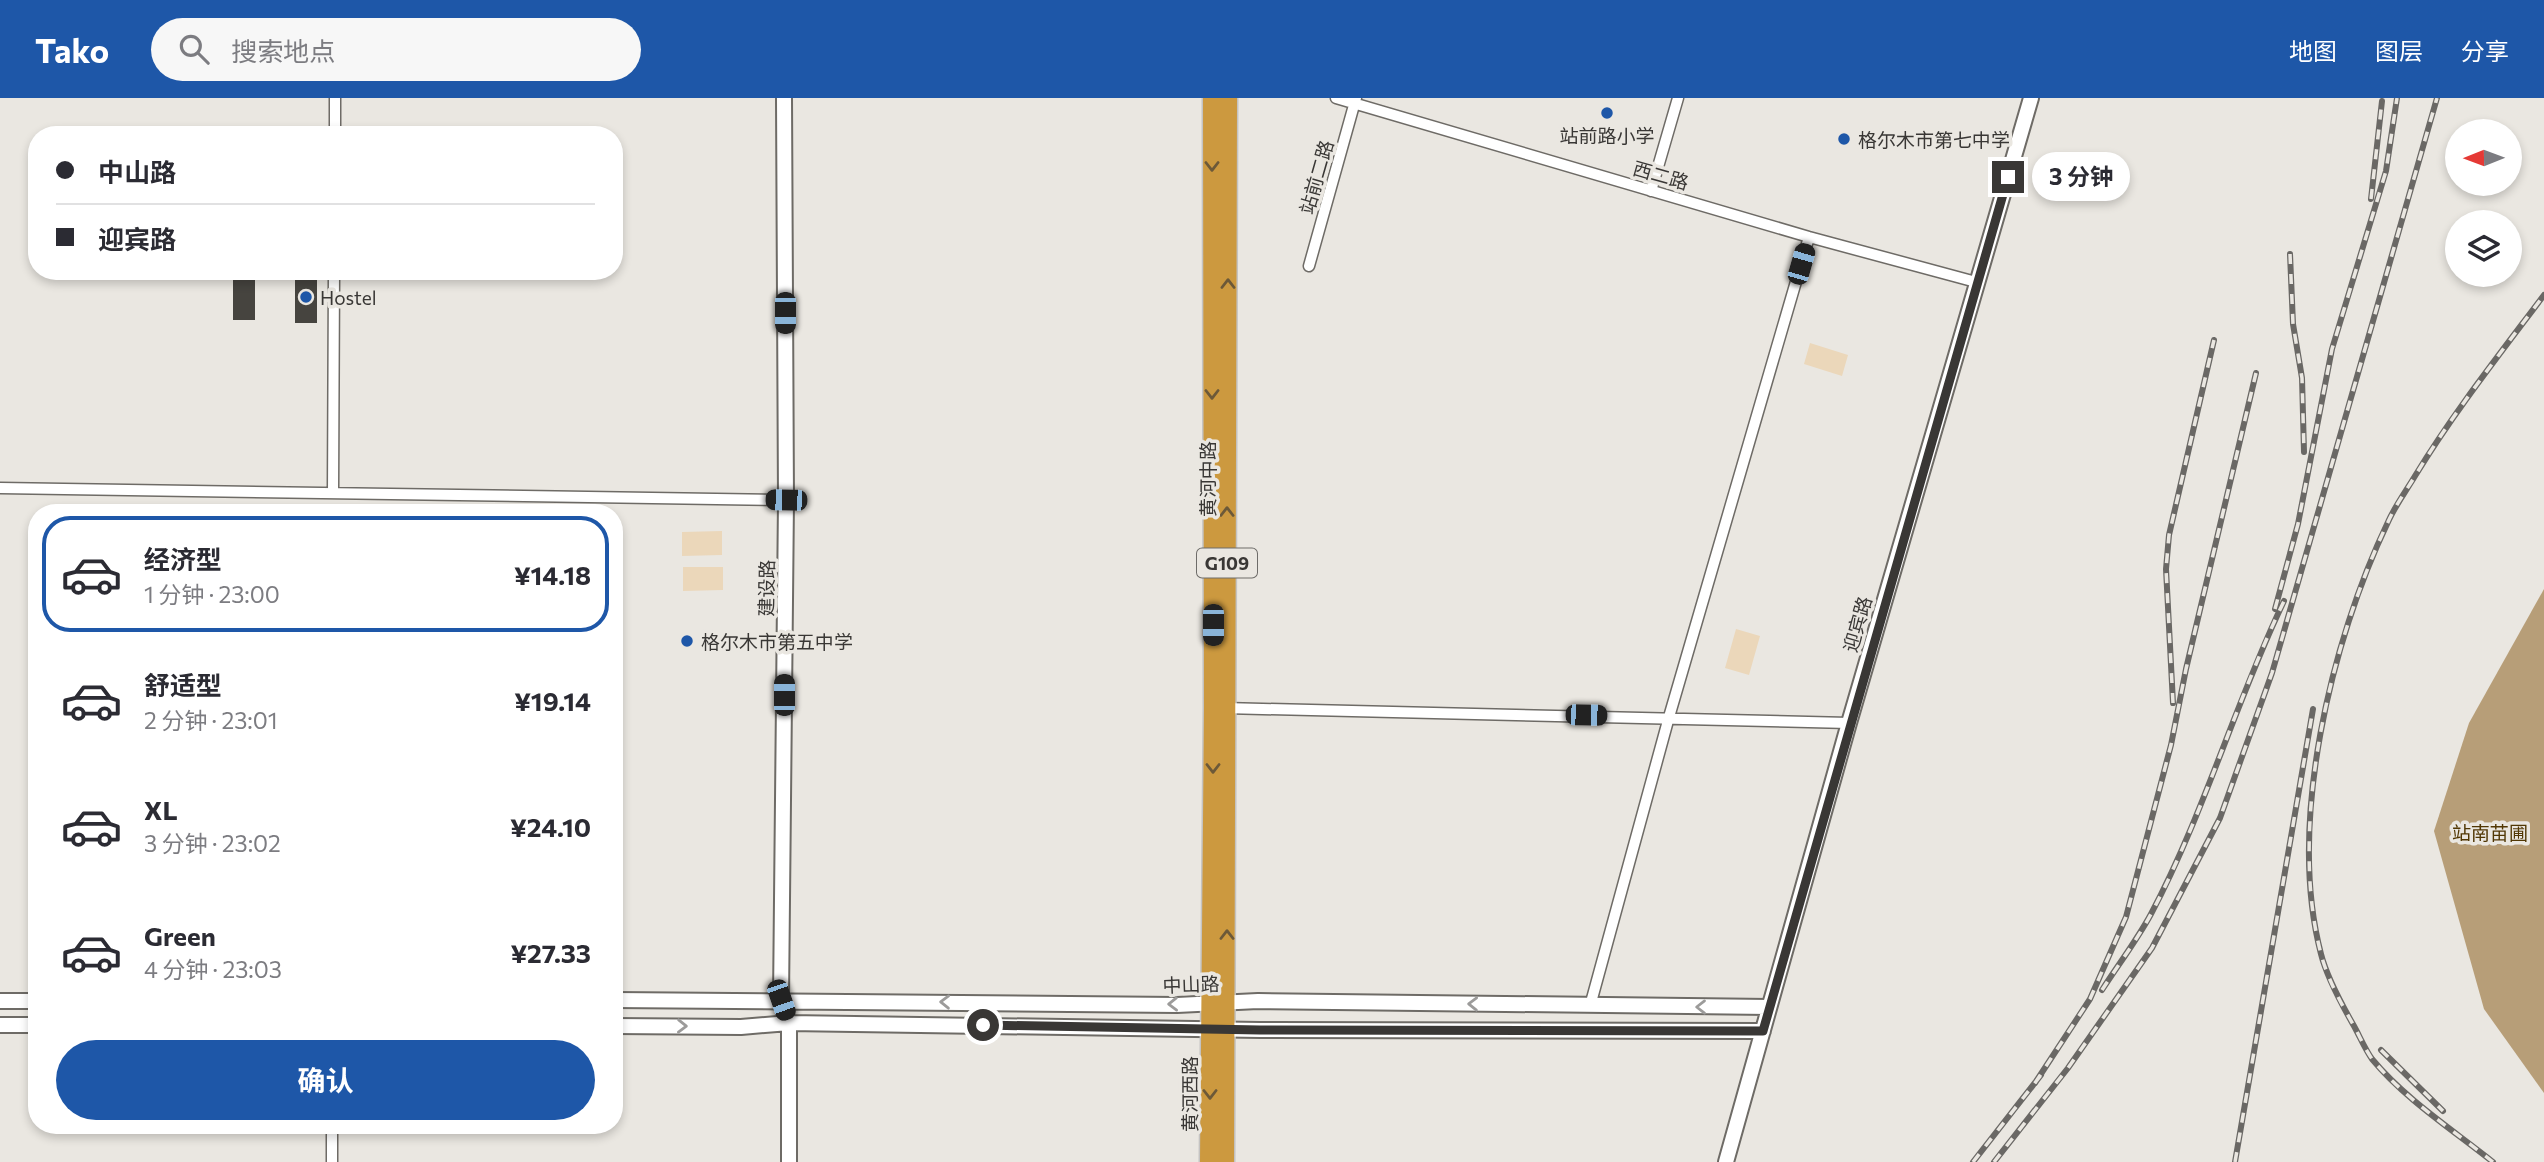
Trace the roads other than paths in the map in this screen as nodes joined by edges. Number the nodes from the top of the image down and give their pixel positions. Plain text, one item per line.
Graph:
1 (335, 98) edge
2 (784, 98) edge
3 (1212, 98) edge
4 (1228, 98) edge
5 (1336, 98) edge
6 (1678, 98) edge
7 (2031, 98) edge
8 (1356, 101) edge
9 (335, 126) edge
10 (1651, 191) junction
11 (1809, 237) junction
12 (1309, 266) dead end
13 (334, 280) edge
14 (1976, 282) junction
15 (0, 488) edge
16 (334, 493) junction
17 (786, 500) junction
18 (1220, 708) junction
19 (1669, 717) junction
20 (1849, 723) junction
21 (623, 1000) edge
22 (781, 1000) junction
23 (0, 1001) edge
24 (28, 1001) edge
25 (1219, 1001) junction
26 (1590, 1006) junction
27 (1769, 1007) junction
28 (789, 1023) junction
29 (0, 1025) edge
30 (28, 1025) edge
31 (623, 1026) edge
32 (1218, 1027) junction
33 (1763, 1031) junction
34 (332, 1134) edge
35 (332, 1162) edge
36 (789, 1162) edge
37 (1209, 1162) edge
38 (1225, 1162) edge
39 (1726, 1162) edge

1 - 9 street
2 - 17 main road, 建设路
3 -> 18 highway, 黄河中路 / G109
18 -> 4 highway, 黄河中路 / G109
5 - 8 street, 西二路
6 - 10 street
7 - 14 main road, 迎宾路
8 - 10 street, 西二路
8 - 12 street, 站前二路
10 - 11 street, 西二路
11 - 14 street, 西二路
11 - 19 street
13 - 16 street
14 - 20 main road, 迎宾路
15 - 16 street
16 - 17 street
17 - 22 main road, 建设路
18 - 19 street
18 - 25 highway, 黄河中路 / G109
19 - 20 street
19 - 26 street
20 - 27 main road, 迎宾路
21 - 22 main road, 中山路
25 -> 22 main road, 中山路
22 - 28 main road, 建设路
23 - 24 main road
26 -> 25 main road, 中山路
25 - 32 highway, 黄河中路 / G109
27 -> 26 main road, 中山路
27 - 33 main road, 迎宾路
31 -> 28 main road
28 - 32 main road
28 - 36 main road, 建设路
29 - 30 main road
32 - 33 main road
32 -> 37 highway, 黄河西路 / G109
32 - 38 highway, 黄河西路 / G109
33 - 39 main road, 迎宾路
34 - 35 street

